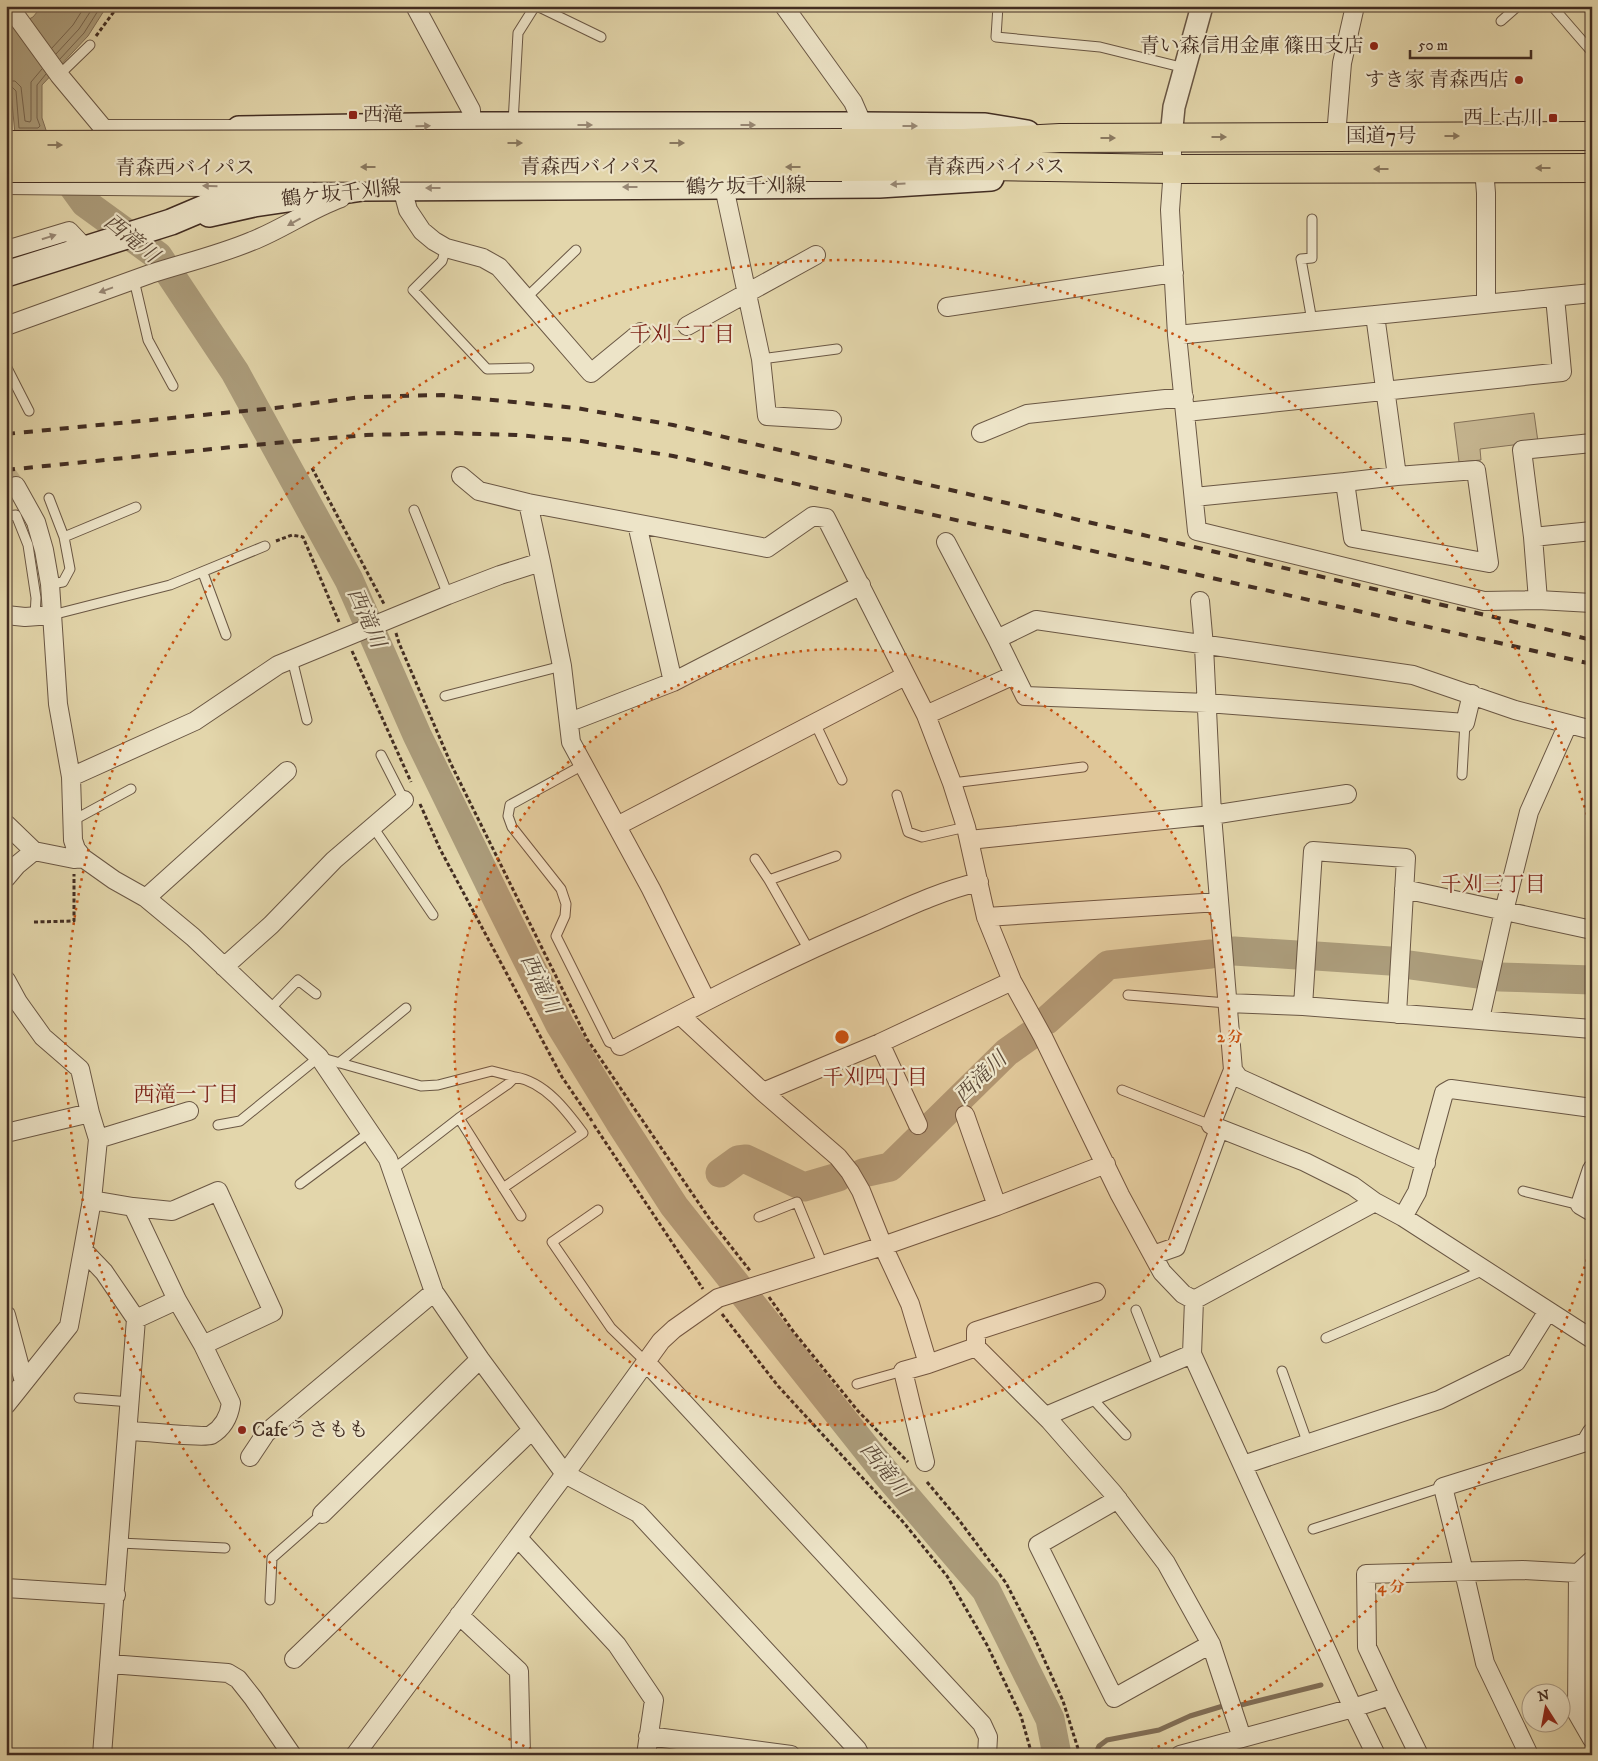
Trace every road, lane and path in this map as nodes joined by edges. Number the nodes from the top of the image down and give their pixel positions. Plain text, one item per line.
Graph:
1 (118, 6) edge
2 (415, 6) edge
3 (536, 6) edge
4 (784, 6) edge
5 (998, 6) edge
6 (1202, 6) edge
7 (1356, 6) edge
8 (1518, 6) edge
9 (1552, 6) edge
10 (13, 13) edge
11 (1501, 21) dead end
12 (601, 37) dead end
13 (90, 45) joint
14 (1592, 52) edge
15 (1185, 68) junction
16 (60, 74) junction
17 (472, 125) junction
18 (513, 125) junction
19 (864, 125) junction
20 (239, 129) junction
21 (129, 130) junction
22 (1336, 136) junction
23 (1592, 136) edge
24 (1171, 137) junction
25 (1060, 138) junction
26 (6, 145) edge
27 (842, 155) junction
28 (6, 168) edge
29 (1592, 168) edge
30 (1173, 169) junction
31 (1484, 169) junction
32 (6, 185) edge
33 (129, 186) junction
34 (239, 186) junction
35 (472, 187) junction
36 (724, 187) junction
37 (367, 188) junction
38 (402, 188) junction
39 (1312, 219) dead end
40 (166, 224) junction
41 (446, 248) junction
42 (86, 249) junction
43 (6, 250) edge
44 (576, 250) dead end
45 (816, 255) dead end
46 (1174, 273) junction
47 (6, 274) edge
48 (134, 280) junction
49 (746, 292) junction
50 (1592, 293) edge
51 (1555, 296) junction
52 (526, 298) junction
53 (1486, 304) junction
54 (946, 307) dead end
55 (1375, 315) junction
56 (1312, 321) junction
57 (6, 326) edge
58 (687, 326) dead end
59 (641, 332) dead end
60 (1177, 335) junction
61 (837, 349) dead end
62 (761, 359) junction
63 (6, 366) edge
64 (529, 368) dead end
65 (173, 386) dead end
66 (1385, 392) junction
67 (1185, 404) junction
68 (29, 411) dead end
69 (832, 420) dead end
70 (981, 432) dead end
71 (1592, 443) edge
72 (312, 468) dead end
73 (461, 476) dead end
74 (1397, 476) junction
75 (1345, 482) junction
76 (16, 486) tunnel mouth
77 (1194, 497) junction
78 (48, 498) dead end
79 (528, 504) junction
80 (136, 507) dead end
81 (414, 510) dead end
82 (6, 516) edge
83 (637, 524) junction
84 (1592, 531) edge
85 (64, 537) junction
86 (1533, 537) junction
87 (946, 542) dead end
88 (265, 546) joint
89 (542, 562) junction
90 (203, 573) junction
91 (50, 584) junction
92 (861, 585) junction
93 (448, 595) junction
94 (1538, 600) junction
95 (1200, 601) dead end
96 (1592, 602) edge
97 (6, 615) edge
98 (44, 616) junction
99 (388, 620) junction
100 (226, 636) dead end
101 (347, 636) junction
102 (997, 638) junction
103 (1204, 646) junction
104 (292, 659) junction
105 (562, 666) junction
106 (1014, 675) junction
107 (905, 676) junction
108 (673, 682) junction
109 (1472, 694) junction
110 (445, 696) dead end
111 (1206, 703) junction
112 (926, 715) junction
113 (307, 720) dead end
114 (570, 722) junction
115 (1465, 722) junction
116 (814, 723) junction
117 (1568, 724) junction
118 (1592, 730) edge
119 (380, 755) dead end
120 (583, 765) junction
121 (1083, 767) dead end
122 (287, 771) dead end
123 (1462, 775) dead end
124 (71, 776) junction
125 (842, 780) dead end
126 (952, 783) junction
127 (131, 789) dead end
128 (1347, 794) dead end
129 (897, 795) dead end
130 (412, 796) junction
131 (1212, 814) junction
132 (72, 821) junction
133 (6, 824) edge
134 (617, 826) junction
135 (373, 827) junction
136 (968, 834) junction
137 (34, 851) junction
138 (836, 856) dead end
139 (78, 858) junction
140 (755, 859) dead end
141 (6, 878) edge
142 (769, 880) junction
143 (979, 882) junction
144 (1404, 889) junction
145 (146, 898) junction
146 (1219, 902) junction
147 (1504, 911) junction
148 (433, 915) dead end
149 (986, 917) junction
150 (34, 922) dead end
151 (1592, 930) edge
152 (809, 950) junction
153 (224, 967) junction
154 (6, 980) edge
155 (1012, 980) junction
156 (316, 994) dead end
157 (1128, 995) dead end
158 (706, 1000) junction
159 (1227, 1003) junction
160 (1303, 1006) junction
161 (406, 1008) dead end
162 (269, 1010) junction
163 (1397, 1014) junction
164 (680, 1015) junction
165 (1480, 1019) junction
166 (1592, 1029) edge
167 (880, 1043) junction
168 (620, 1046) joint
169 (319, 1057) junction
170 (339, 1063) junction
171 (1232, 1070) junction
172 (515, 1077) junction
173 (1122, 1090) dead end
174 (763, 1092) junction
175 (1592, 1108) edge
176 (189, 1110) dead end
177 (90, 1114) junction
178 (965, 1115) dead end
179 (459, 1118) junction
180 (218, 1125) dead end
181 (594, 1125) junction
182 (918, 1126) dead end
183 (1215, 1127) junction
184 (370, 1132) junction
185 (6, 1133) edge
186 (583, 1133) junction
187 (98, 1139) junction
188 (1426, 1163) junction
189 (1106, 1164) junction
190 (1592, 1169) edge
191 (392, 1170) junction
192 (300, 1184) dead end
193 (503, 1188) junction
194 (1524, 1191) dead end
195 (92, 1200) junction
196 (1375, 1202) junction
197 (996, 1206) junction
198 (133, 1207) junction
199 (1586, 1209) edge
200 (598, 1210) dead end
201 (521, 1216) dead end
202 (759, 1217) dead end
203 (1403, 1217) junction
204 (884, 1246) junction
205 (84, 1250) junction
206 (1153, 1255) junction
207 (823, 1265) junction
208 (1484, 1270) junction
209 (434, 1292) junction
210 (1096, 1292) dead end
211 (715, 1299) junction
212 (177, 1300) junction
213 (1194, 1300) junction
214 (1136, 1310) dead end
215 (1548, 1311) junction
216 (6, 1315) edge
217 (136, 1319) junction
218 (1326, 1338) dead end
219 (1592, 1339) edge
220 (203, 1345) junction
221 (976, 1346) junction
222 (1192, 1354) junction
223 (480, 1359) junction
224 (646, 1362) junction
225 (928, 1364) junction
226 (1159, 1368) junction
227 (903, 1371) junction
228 (1282, 1371) dead end
229 (24, 1382) junction
230 (857, 1384) dead end
231 (1091, 1397) junction
232 (79, 1398) dead end
233 (130, 1402) junction
234 (6, 1405) edge
235 (1046, 1416) junction
236 (129, 1430) junction
237 (532, 1430) junction
238 (1592, 1432) edge
239 (1126, 1435) dead end
240 (1308, 1444) junction
241 (250, 1457) dead end
242 (925, 1462) dead end
243 (1243, 1465) junction
244 (565, 1474) junction
245 (927, 1482) dead end
246 (1442, 1487) junction
247 (1118, 1499) junction
248 (322, 1514) joint
249 (1313, 1529) dead end
250 (518, 1538) junction
251 (120, 1543) junction
252 (225, 1548) dead end
253 (1592, 1560) edge
254 (1464, 1572) junction
255 (1578, 1572) junction
256 (6, 1588) edge
257 (116, 1595) junction
258 (270, 1600) dead end
259 (459, 1614) junction
260 (1211, 1644) junction
261 (294, 1659) dead end
262 (110, 1664) junction
263 (1390, 1696) junction
264 (1353, 1708) junction
265 (648, 1736) junction
266 (1242, 1738) junction
267 (1592, 1739) edge
268 (754, 1752) edge
269 (1416, 1754) edge
270 (102, 1755) edge
271 (292, 1755) edge
272 (355, 1755) edge
273 (521, 1755) edge
274 (646, 1755) edge
275 (791, 1755) edge
276 (860, 1755) edge
277 (987, 1755) edge
278 (1032, 1755) edge
279 (1080, 1755) edge
280 (1180, 1755) edge
281 (1376, 1755) edge
282 (1529, 1755) edge

1 - 13 path
2 - 17 street
3 - 12 lane
3 - 18 lane
4 - 19 street
5 - 15 lane
6 - 15 street
7 - 22 street
8 - 11 lane
9 - 14 lane
10 - 16 street
13 - 16 lane
15 - 24 street
16 - 21 street
17 - 18 main road
20 -> 17 main road
17 - 35 street
18 -> 19 main road
19 -> 25 main road
20 - 21 street
20 - 34 main road
21 - 33 street
22 -> 23 highway, 国道7号
24 -> 22 highway, 国道7号
25 -> 24 highway, 青森西バイパス
24 - 30 street
25 - 27 highway, 青森西バイパス
26 -> 27 highway, 青森西バイパス, bridge
27 -> 28 highway, 青森西バイパス, bridge
27 - 30 highway, 青森西バイパス
29 -> 31 highway, 国道7号
31 -> 30 highway, 国道7号
30 -> 36 main road, 鶴ケ坂千刈線
30 - 46 street
31 - 53 street
32 - 33 street
34 -> 33 street
34 - 37 street
34 - 40 main road, 鶴ケ坂千刈線
36 -> 35 main road, 鶴ケ坂千刈線
35 -> 38 main road, 鶴ケ坂千刈線
36 - 49 street
37 - 38 main road, 鶴ケ坂千刈線
37 - 40 main road, 鶴ケ坂千刈線
37 -> 48 street
38 - 41 street
39 - 56 lane
40 - 42 main road, 鶴ケ坂千刈線
41 - 52 street
41 - 64 lane
43 -> 42 street
42 - 47 main road, 鶴ケ坂千刈線
44 - 52 lane
45 - 49 street
46 - 54 street
46 - 60 street
48 -> 57 street
48 - 65 lane
49 - 58 street
49 - 62 street
50 - 51 street
51 - 53 street
51 - 66 street
52 - 59 street
53 - 55 street
55 - 56 street
55 - 66 street
56 - 60 street
60 - 67 street
61 - 62 lane
62 - 69 street
63 - 68 lane
66 - 67 street
66 - 74 street
67 - 70 street
67 - 77 street
71 - 86 street
72 - 99 path
73 - 79 street
74 - 75 street
74 - 75 street
75 - 77 street
76 - 91 street
77 - 94 street
78 - 85 lane
79 - 83 street
79 - 89 street
80 - 85 lane
81 - 93 lane
82 - 98 lane
83 - 92 street
83 - 108 street
84 - 86 street
85 - 91 lane
86 - 94 street
87 - 102 street
88 - 90 lane
88 - 101 path
89 - 93 street
89 - 105 street
90 - 98 lane
90 - 100 lane
91 - 98 street
92 - 107 street
92 - 108 street
93 - 99 street
94 - 96 street
95 - 103 street
97 - 98 street
98 - 124 street
99 - 101 street
101 - 104 street
101 - 130 path
102 - 103 street
102 - 106 street
103 - 109 street
103 - 111 street
104 - 113 lane
104 - 124 street
105 - 110 lane
105 - 114 street
106 - 111 street
106 - 112 street
107 - 112 street
107 - 116 street
108 - 114 street
109 - 115 street
109 - 117 street
111 - 115 street
111 - 131 street
112 - 126 street
114 - 120 street
115 - 123 lane
116 - 125 lane
116 - 134 street
117 - 118 street
117 - 147 street
119 - 130 lane
120 - 134 street
120 - 168 lane
121 - 126 lane
122 - 145 street
124 - 132 street
126 - 136 street
127 - 132 lane
128 - 131 street
129 - 136 lane
130 - 135 street
130 - 181 path
131 - 136 street
131 - 146 street
132 - 139 street
133 - 137 street
134 - 158 street
135 - 148 lane
135 - 153 street
136 - 143 street
137 - 139 street
137 - 141 street
138 - 142 lane
139 - 145 street
139 - 150 path
140 - 142 lane
142 - 152 lane
143 - 149 street
143 - 152 street
144 - 147 street
144 - 160 street
144 - 163 street
145 - 153 street
146 - 149 street
146 - 159 street
147 - 151 street
147 - 165 street
149 - 155 street
152 - 158 street
153 - 162 street
154 - 177 street
155 - 167 street
155 - 189 street
156 - 162 lane
157 - 159 lane
158 - 164 street
159 - 160 street
159 - 171 street
160 - 163 street
161 - 170 lane
162 - 169 street
163 - 165 street
164 - 168 street
164 - 174 street
165 - 166 street
167 - 174 street
167 - 182 street
169 - 170 lane
169 - 180 lane
169 - 184 street
170 - 172 lane
171 - 183 street
171 - 188 street
172 - 179 lane
172 - 186 lane
173 - 183 lane
174 - 204 street
175 - 188 street
176 - 187 street
177 - 185 street
177 - 187 street
178 - 197 street
179 - 191 lane
179 - 193 lane
181 - 186 path
181 - 211 path
183 - 196 street
183 - 206 street
184 - 191 street
184 - 192 lane
186 - 193 lane
187 - 195 street
188 - 203 street
189 - 197 street
189 - 206 street
190 - 199 street
191 - 209 street
193 - 201 lane
194 - 199 lane
195 - 198 street
195 - 205 street
196 - 203 street
196 - 213 street
197 - 204 street
198 - 212 street
198 - 220 street
200 - 224 lane
202 - 207 lane
203 - 208 street
204 - 207 street
204 - 225 street
205 - 217 street
205 - 229 street
206 - 213 street
207 - 211 street
208 - 215 street
208 - 218 lane
209 - 223 street
209 - 241 street
210 - 221 street
211 - 224 street
211 - 278 path
212 - 217 street
212 - 220 street
213 - 222 street
214 - 226 lane
215 - 219 street
215 - 240 street
216 - 229 street
217 - 233 street
220 - 236 street
221 - 225 street
221 - 235 street
222 - 226 street
222 - 243 street
223 - 237 street
223 - 248 street
224 - 244 street
224 - 277 street
225 - 227 street
226 - 231 street
227 - 230 lane
227 - 242 street
228 - 240 lane
229 - 234 street
231 - 235 street
231 - 239 lane
232 - 233 lane
233 - 236 street
235 - 247 street
236 - 251 street
237 - 244 street
237 - 261 street
238 - 246 street
240 - 243 street
243 - 264 street
244 - 250 street
244 - 276 street
245 - 279 path
246 - 249 lane
246 - 254 street
247 - 260 street
247 - 260 street
248 - 258 lane
250 - 259 street
250 - 265 street
251 - 252 lane
251 - 257 street
253 - 255 street
254 - 255 street
254 - 263 street
254 - 282 street
255 - 267 street
256 - 257 street
257 - 262 street
259 - 272 street
259 - 273 street
260 - 266 street
262 - 270 street
262 - 271 street
263 - 264 street
263 - 269 street
264 - 266 street
264 - 281 street
265 - 268 street
265 - 274 street
266 - 280 street
268 - 275 street

